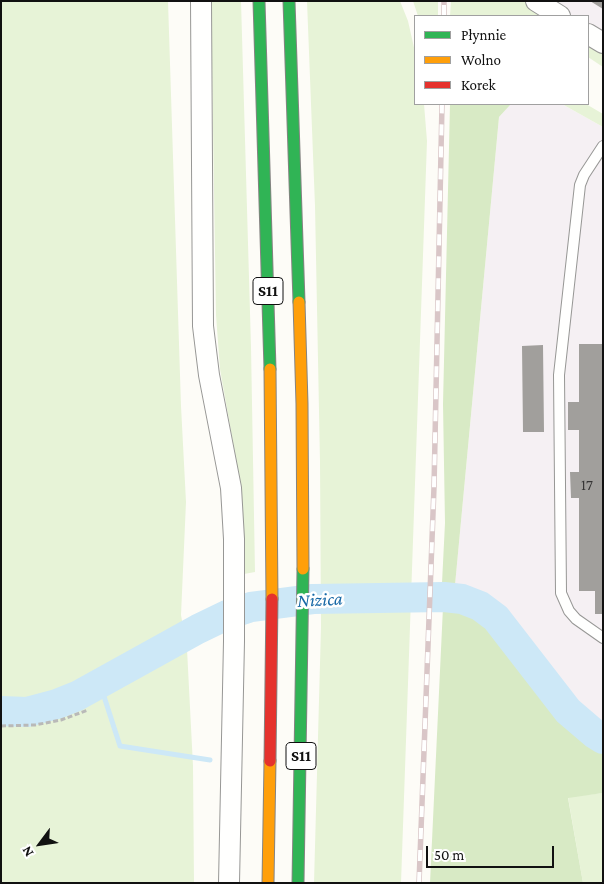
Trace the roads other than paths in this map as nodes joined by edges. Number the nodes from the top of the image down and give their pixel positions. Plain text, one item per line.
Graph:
1 (200, 1) edge
2 (259, 1) edge
3 (289, 1) edge
4 (536, 1) edge
5 (558, 15) edge
6 (589, 35) edge
7 (603, 43) edge
8 (603, 146) edge
9 (603, 638) edge
10 (229, 883) edge
11 (268, 883) edge
12 (298, 883) edge

1 - 10 street
2 - 11 highway, S11
3 - 12 highway, S11
4 - 5 street
6 - 7 street
8 - 9 lane

